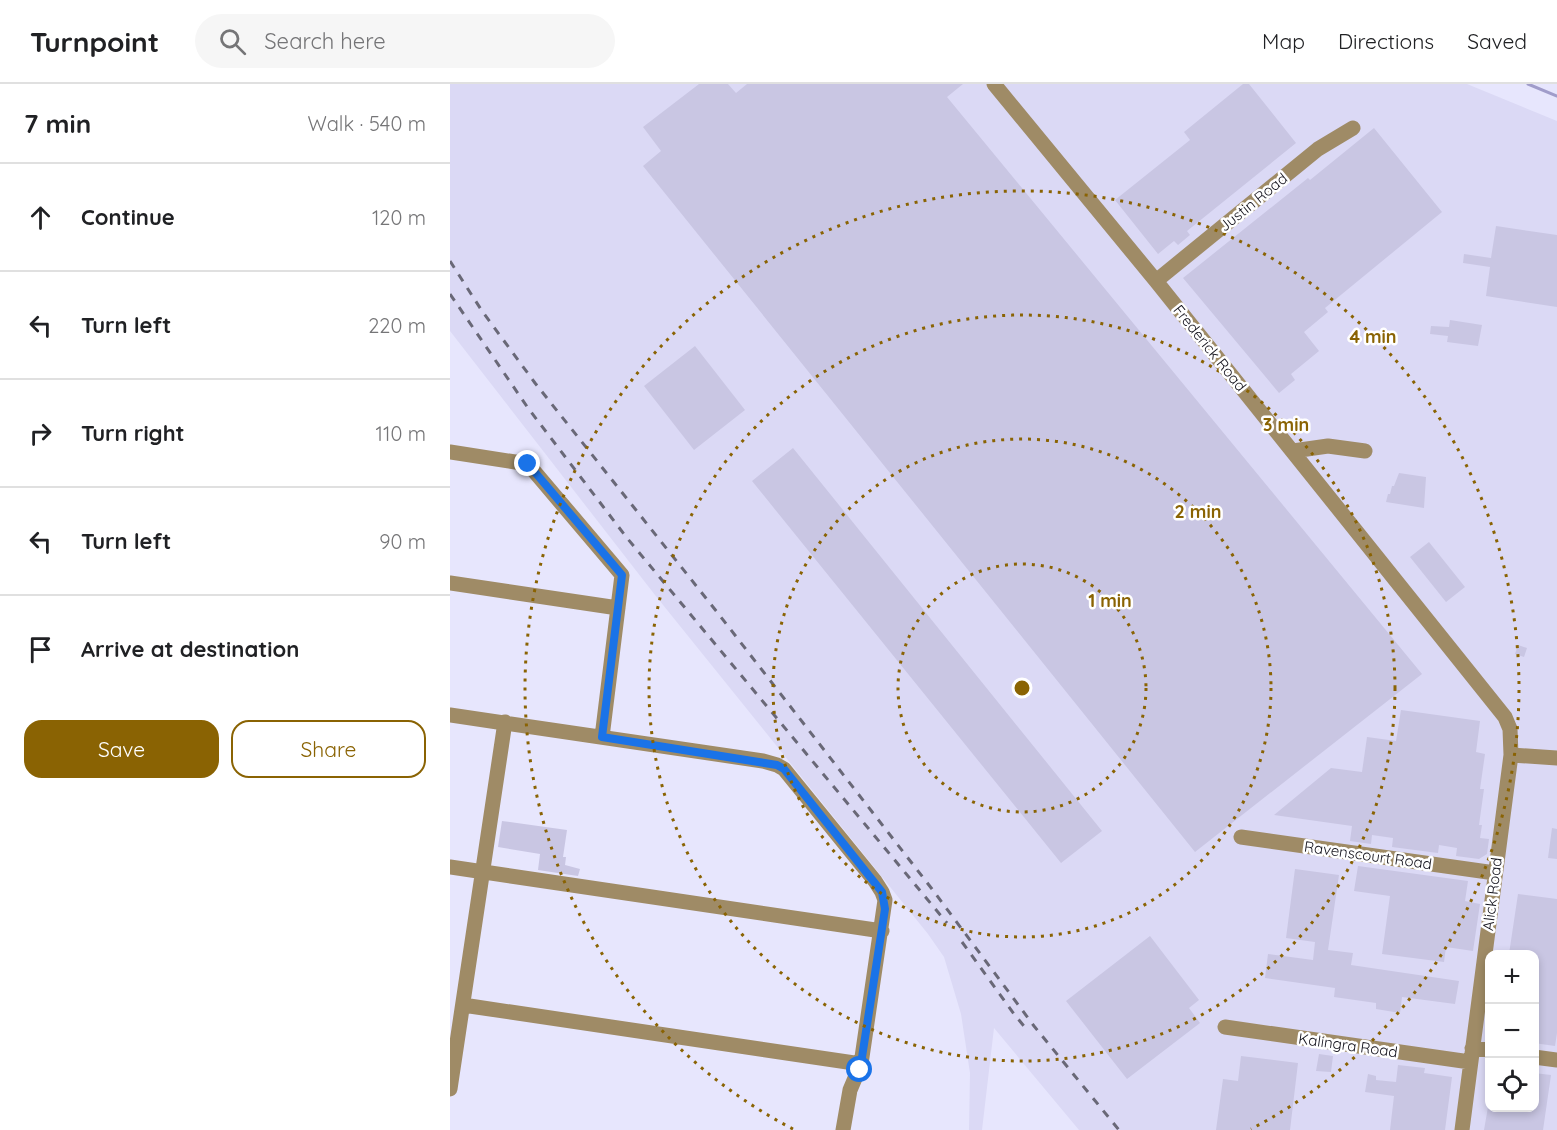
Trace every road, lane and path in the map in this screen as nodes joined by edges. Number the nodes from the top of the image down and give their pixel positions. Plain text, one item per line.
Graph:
1 (994, 84) edge
2 (1353, 128) dead end
3 (1156, 281) junction
4 (1293, 451) junction
5 (1365, 451) dead end
6 (450, 452) edge
7 (450, 583) edge
8 (618, 608) junction
9 (450, 714) edge
10 (505, 722) junction
11 (1510, 729) joint
12 (602, 737) junction
13 (1510, 755) junction
14 (1557, 758) edge
15 (1241, 837) dead end
16 (450, 867) edge
17 (483, 872) junction
18 (1495, 873) junction
19 (882, 931) junction
20 (463, 1005) junction
21 (1225, 1027) dead end
22 (1485, 1051) edge
23 (1471, 1055) junction
24 (1539, 1058) edge
25 (1557, 1060) edge
26 (861, 1065) junction
27 (450, 1089) edge
28 (843, 1130) edge
29 (1462, 1130) edge

1 - 3 street, Frederick Road
2 - 3 street, Justin Road
3 - 4 street, Frederick Road
4 - 5 street
4 - 11 street, Frederick Road
6 - 8 street
7 - 8 street
8 - 12 street
9 - 10 street
10 - 12 street
10 - 17 street
11 - 13 street, Alick Road
12 - 19 street
13 - 14 street
13 - 18 street, Alick Road
15 - 18 street, Ravenscourt Road
16 - 17 street
17 - 19 street
17 - 20 street
18 - 23 street, Alick Road
19 - 26 street
20 - 26 street
20 - 27 street
21 - 23 street, Kalingra Road
22 - 23 street, Kalingra Road
23 - 29 street, Alick Road
24 - 25 street
26 - 28 street

